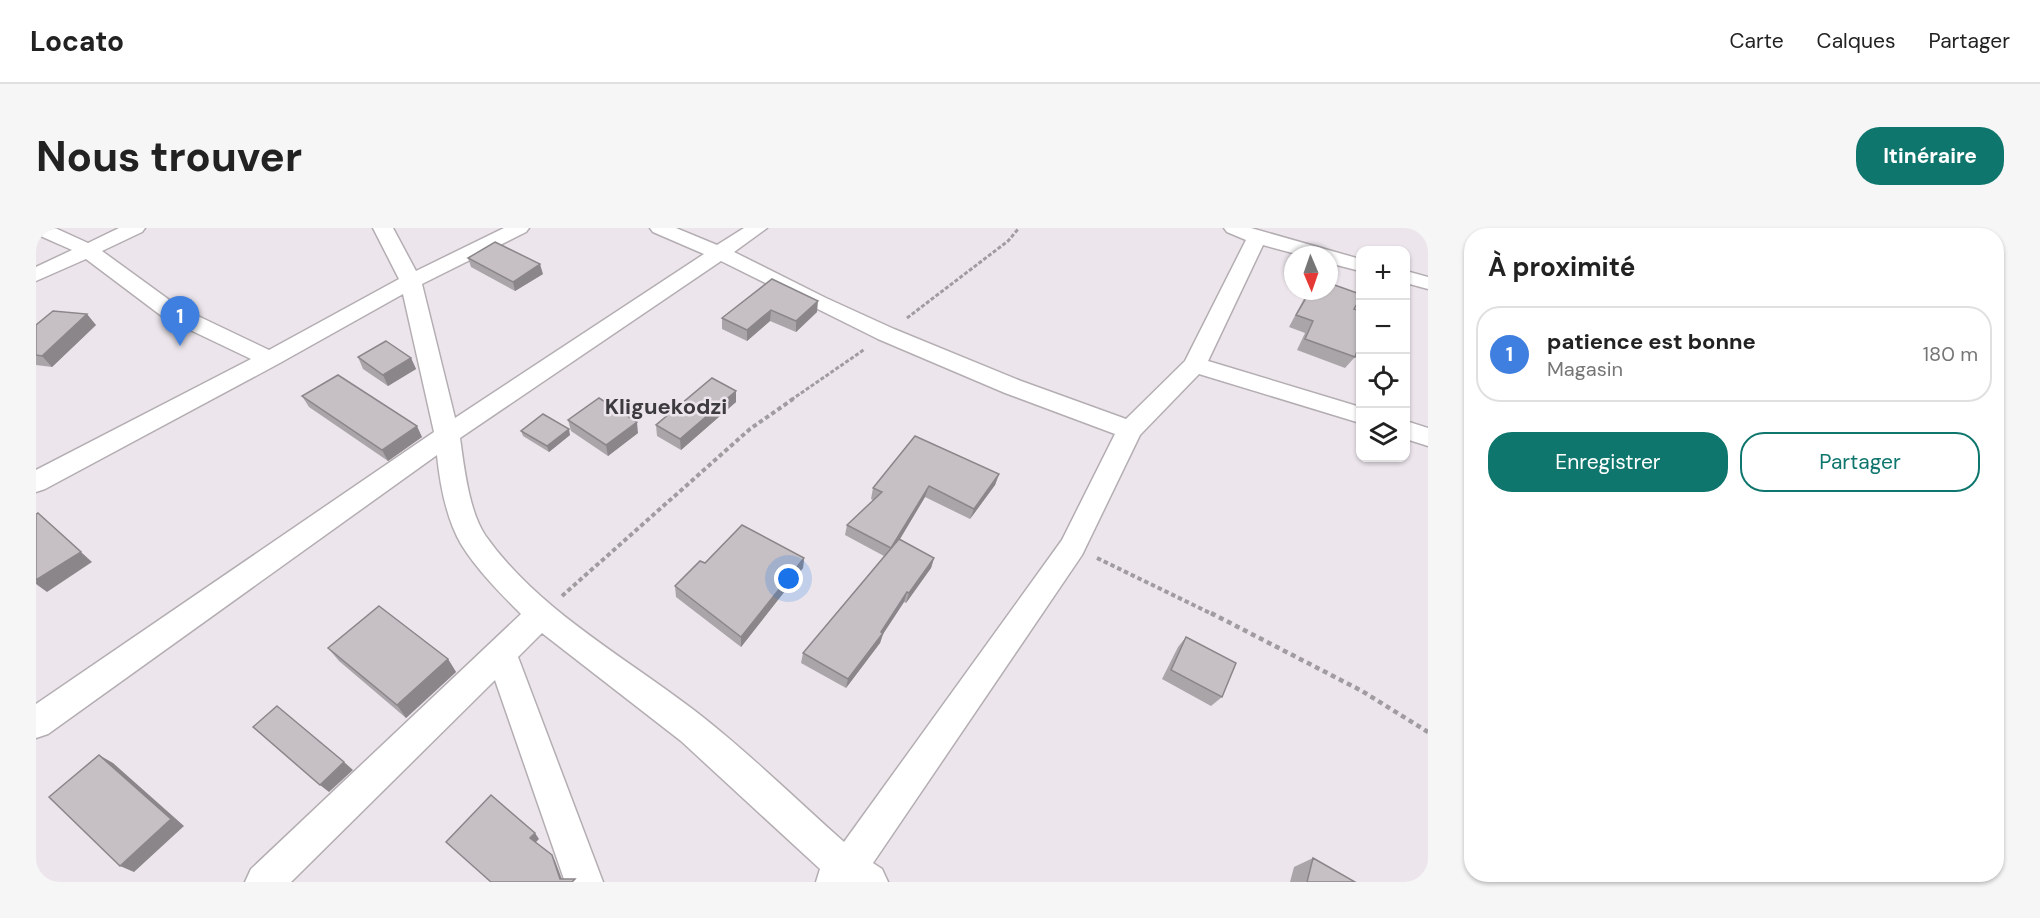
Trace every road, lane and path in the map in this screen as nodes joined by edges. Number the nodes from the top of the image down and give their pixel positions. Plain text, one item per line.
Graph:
1 (39, 228) edge
2 (135, 228) edge
3 (384, 228) edge
4 (519, 228) edge
5 (660, 228) edge
6 (757, 228) edge
7 (1019, 228) edge
8 (1246, 233) edge
9 (1292, 246) edge
10 (89, 251) junction
11 (718, 254) junction
12 (1338, 259) edge
13 (1356, 264) edge
14 (36, 275) edge
15 (1410, 278) edge
16 (411, 281) junction
17 (1428, 283) edge
18 (886, 334) junction
19 (270, 359) junction
20 (1195, 365) junction
21 (1356, 414) edge
22 (1130, 430) junction
23 (1410, 431) edge
24 (447, 435) junction
25 (1428, 437) edge
26 (36, 482) edge
27 (1072, 547) junction
28 (541, 615) junction
29 (501, 654) junction
30 (36, 723) edge
31 (1428, 732) edge
32 (849, 878) edge
33 (264, 882) edge
34 (584, 882) edge

1 - 10 street
2 - 10 street
3 - 16 street
4 - 16 street
5 - 11 street
6 - 11 street
7 - 18 path
8 - 9 street
8 - 20 street
10 - 14 street
10 - 19 street
11 - 18 street
11 - 24 street
12 - 13 street
15 - 17 street
16 - 19 street
16 - 24 street
18 - 22 street
18 - 28 path
19 - 26 street
20 - 21 street
20 - 22 street
22 - 27 street
23 - 25 street
24 - 28 street
24 - 30 street
27 - 31 path
27 - 32 street
28 - 29 street
28 - 32 street
29 - 33 street
29 - 34 street

